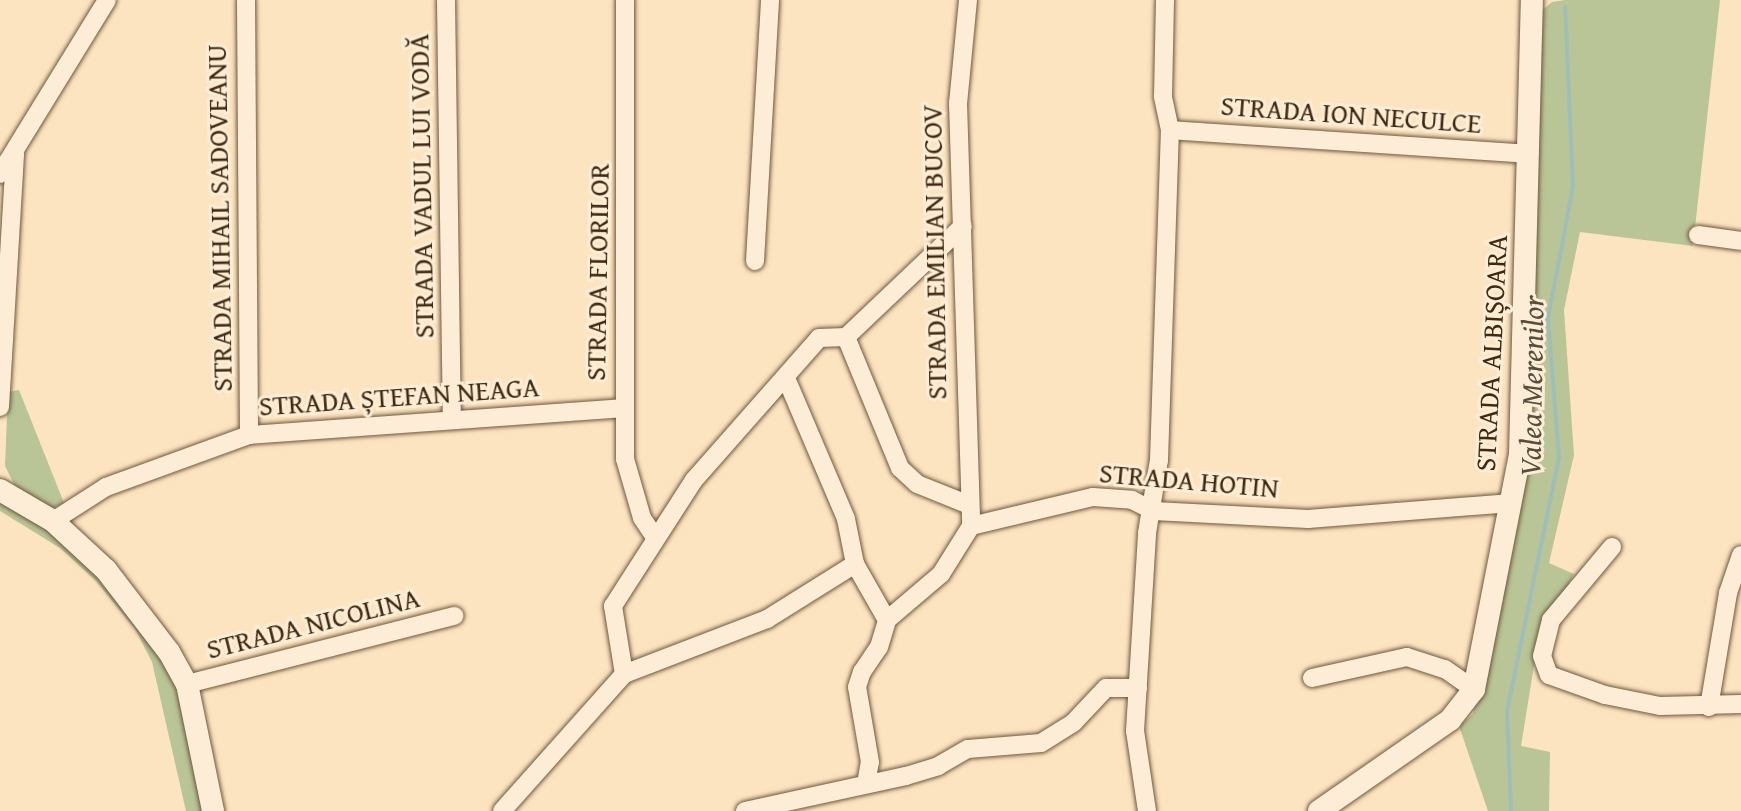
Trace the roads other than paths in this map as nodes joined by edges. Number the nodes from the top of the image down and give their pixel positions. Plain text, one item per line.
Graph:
1 (107, 0) edge
2 (246, 0) edge
3 (446, 0) edge
4 (625, 0) edge
5 (770, 0) edge
6 (968, 0) edge
7 (1165, 0) edge
8 (1532, 0) edge
9 (1170, 130) junction
10 (15, 153) junction
11 (1529, 154) junction
12 (0, 174) edge
13 (963, 226) junction
14 (1698, 235) dead end
15 (1741, 241) edge
16 (755, 261) dead end
17 (846, 337) junction
18 (786, 378) junction
19 (0, 407) edge
20 (623, 408) junction
21 (452, 419) junction
22 (249, 435) junction
23 (0, 490) edge
24 (1511, 503) junction
25 (967, 504) junction
26 (1154, 511) junction
27 (53, 521) junction
28 (971, 526) junction
29 (655, 537) junction
30 (1612, 547) dead end
31 (1741, 555) edge
32 (855, 564) junction
33 (454, 616) dead end
34 (887, 620) junction
35 (624, 674) junction
36 (1312, 678) dead end
37 (187, 684) junction
38 (1138, 688) junction
39 (1470, 696) junction
40 (1741, 704) edge
41 (1709, 707) junction
42 (866, 784) junction
43 (213, 811) edge
44 (502, 811) edge
45 (745, 811) edge
46 (1147, 811) edge
47 (1319, 811) edge

1 - 10 street
2 - 22 street, STRADA MIHAIL SADOVEANU
3 - 21 street, STRADA VADUL LUI VODĂ
4 - 20 street, STRADA FLORILOR
5 - 16 street
6 - 13 street, STRADA EMILIAN BUCOV
7 - 9 street
8 - 11 street, STRADA ALBIȘOARA
9 - 11 street, STRADA ION NECULCE
9 - 26 street
10 - 12 street
10 - 19 street
11 - 24 street, STRADA ALBIȘOARA
13 - 17 street
13 - 25 street, STRADA EMILIAN BUCOV
14 - 15 street
17 - 18 street
17 - 25 street
18 - 29 street
18 - 32 street
20 - 21 street, STRADA ȘTEFAN NEAGA
20 - 29 street, STRADA FLORILOR
21 - 22 street, STRADA ȘTEFAN NEAGA
22 - 27 street, STRADA ȘTEFAN NEAGA
23 - 27 street
24 - 26 street, STRADA HOTIN
24 - 39 street, STRADA ALBIȘOARA
25 - 28 street, STRADA EMILIAN BUCOV
26 - 28 street, STRADA HOTIN
26 - 38 street
27 - 37 street
28 - 34 street
29 - 35 street
30 - 41 street
31 - 41 street
32 - 34 street
32 - 35 street
33 - 37 street, STRADA NICOLINA
34 - 42 street
35 - 44 street
36 - 39 street
37 - 43 street
38 - 42 street
38 - 46 street
39 - 47 street
40 - 41 street
42 - 45 street

